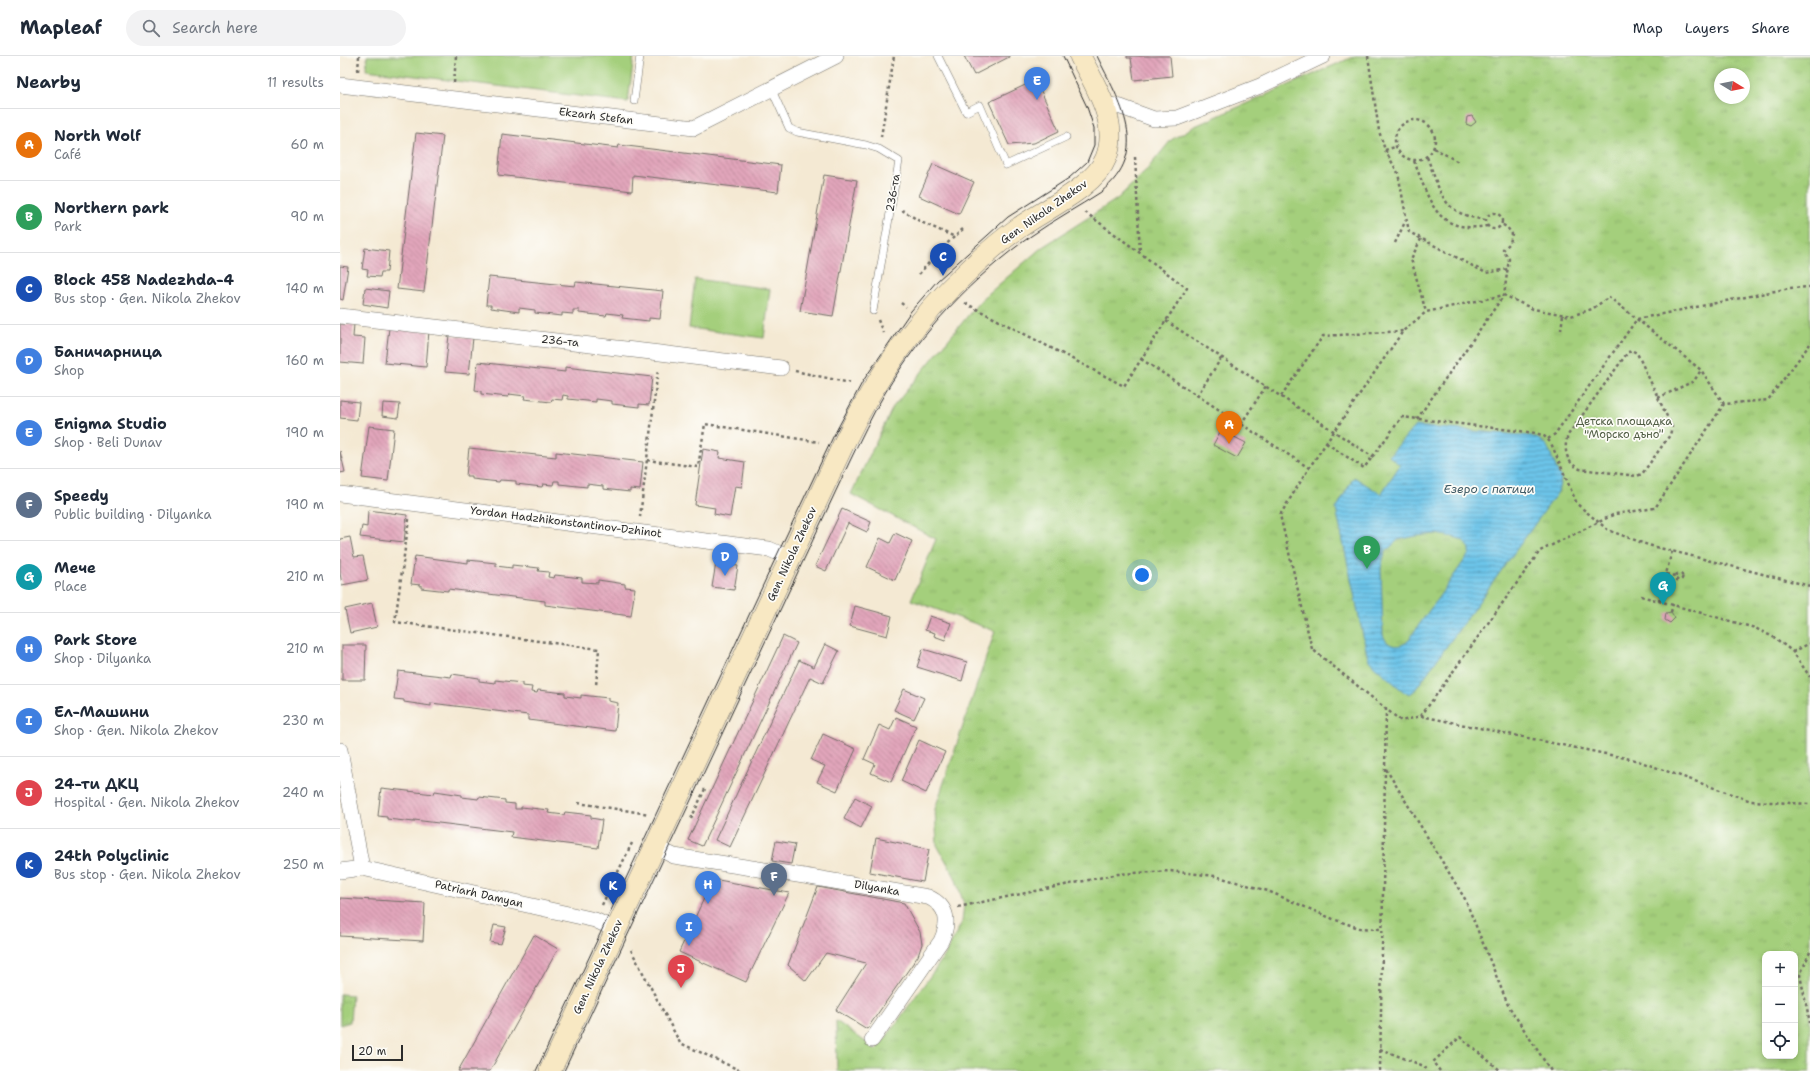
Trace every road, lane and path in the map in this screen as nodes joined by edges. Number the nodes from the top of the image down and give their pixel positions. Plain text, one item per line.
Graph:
1 (456, 56) edge
2 (640, 56) edge
3 (836, 56) edge
4 (894, 56) edge
5 (938, 56) edge
6 (1080, 56) edge
7 (1323, 56) edge
8 (1368, 56) edge
9 (340, 85) edge
10 (771, 88) junction
11 (453, 98) junction
12 (634, 101) dead end
13 (1103, 104) junction
14 (1066, 137) dead end
15 (1395, 147) junction
16 (1434, 148) junction
17 (879, 149) junction
18 (1386, 150) junction
19 (1135, 157) dead end
20 (1427, 157) junction
21 (1414, 161) junction
22 (1460, 163) dead end
23 (892, 203) junction
24 (1085, 212) dead end
25 (1406, 220) junction
26 (1485, 220) junction
27 (1501, 224) junction
28 (1487, 226) junction
29 (963, 229) dead end
30 (955, 237) junction
31 (1421, 239) junction
32 (1395, 243) dead end
33 (1140, 253) junction
34 (1508, 269) junction
35 (919, 274) dead end
36 (1810, 287) edge
37 (1504, 295) junction
38 (901, 303) dead end
39 (965, 303) dead end
40 (906, 307) dead end
41 (873, 311) dead end
42 (1426, 312) junction
43 (1563, 315) junction
44 (340, 316) edge
45 (1636, 318) junction
46 (1166, 320) junction
47 (1561, 330) dead end
48 (1403, 331) junction
49 (1810, 344) edge
50 (660, 352) junction
51 (1222, 357) junction
52 (1141, 360) junction
53 (781, 368) joint
54 (1701, 370) junction
55 (850, 383) dead end
56 (1266, 386) junction
57 (1197, 396) junction
58 (1281, 396) junction
59 (1658, 398) junction
60 (1724, 404) junction
61 (1416, 420) junction
62 (1241, 424) junction
63 (1334, 431) junction
64 (1548, 439) junction
65 (819, 442) dead end
66 (1326, 443) junction
67 (1372, 457) junction
68 (647, 460) junction
69 (1309, 468) junction
70 (340, 494) edge
71 (411, 502) junction
72 (1598, 522) junction
73 (638, 532) junction
74 (1672, 551) junction
75 (790, 558) junction
76 (1666, 574) junction
77 (1676, 576) dead end
78 (1810, 586) edge
79 (1641, 596) dead end
80 (1659, 601) junction
81 (1673, 604) junction
82 (1671, 612) dead end
83 (1810, 643) edge
84 (1793, 652) junction
85 (1810, 677) edge
86 (596, 686) dead end
87 (1386, 709) junction
88 (1421, 716) junction
89 (340, 750) edge
90 (1385, 768) junction
91 (707, 784) dead end
92 (578, 803) dead end
93 (1810, 804) edge
94 (649, 814) dead end
95 (691, 819) dead end
96 (632, 843) dead end
97 (655, 847) junction
98 (362, 868) junction
99 (340, 871) edge
100 (601, 908) dead end
101 (944, 911) junction
102 (1382, 928) junction
103 (616, 930) junction
104 (631, 950) dead end
105 (1810, 952) edge
106 (1810, 1023) edge
107 (872, 1040) dead end
108 (1380, 1049) junction
109 (550, 1071) edge
110 (741, 1071) edge
111 (1380, 1071) edge
112 (1428, 1071) edge
113 (1440, 1071) edge
114 (1501, 1071) edge
115 (1551, 1071) edge

1 - 11 path
2 - 12 lane
3 - 10 street, Ekzarh Stefan
4 - 17 path
5 - 14 lane
6 - 13 street, Gen. Nikola Zhekov
7 - 13 street
8 - 18 path
9 - 11 street, Ekzarh Stefan
10 - 11 street, Ekzarh Stefan
10 - 17 lane, 236-та
13 - 75 street, Gen. Nikola Zhekov
15 - 16 path
15 - 18 path
15 - 21 path
16 - 20 path
16 - 22 path
17 - 23 lane, 236-та
18 - 25 path
19 - 33 path
20 - 21 path
20 - 26 path
21 - 28 path
23 - 30 path
23 - 41 lane, 236-та
24 - 33 path
25 - 31 path
25 - 32 path
26 - 27 path
26 - 28 path
27 - 28 path
27 - 34 path
29 - 30 path
30 - 35 path
31 - 34 path
31 - 42 path
33 - 46 path
34 - 37 path
36 - 45 path
37 - 42 path
37 - 43 path
37 - 61 path
38 - 40 path
39 - 52 path
42 - 48 path
43 - 45 path
43 - 47 path
44 - 50 street, 236-та
45 - 54 path
45 - 64 path
46 - 51 path
46 - 52 path
48 - 58 path
48 - 63 path
49 - 60 path
50 - 53 street, 236-та
50 - 68 path
51 - 56 path
51 - 57 path
52 - 57 path
53 - 55 path
54 - 59 path
54 - 60 path
56 - 58 path
56 - 62 path
57 - 62 path
58 - 63 path
59 - 59 path
60 - 72 path
61 - 64 path
61 - 67 path
62 - 69 path
63 - 66 path
63 - 67 path
64 - 72 path
65 - 68 path
66 - 67 path
66 - 69 path
68 - 73 path
69 - 87 path
70 - 71 street, Yordan Hadzhikonstantinov-Dzhinot
71 - 73 street, Yordan Hadzhikonstantinov-Dzhinot
71 - 86 path
72 - 74 path
72 - 88 path
73 - 75 street, Yordan Hadzhikonstantinov-Dzhinot
74 - 76 path
74 - 78 path
75 - 97 street, Gen. Nikola Zhekov
76 - 77 path
76 - 80 path
79 - 80 path
80 - 81 path
81 - 82 path
81 - 84 path
83 - 84 path
84 - 85 path
87 - 88 path
87 - 90 path
88 - 93 path
89 - 98 street
90 - 102 path
90 - 115 path
91 - 95 path
92 - 94 path
96 - 100 path
97 - 101 street, Dilyanka
97 - 103 street, Gen. Nikola Zhekov
98 - 99 street, Patriarh Damyan
98 - 103 street, Patriarh Damyan
101 - 102 path
101 - 107 street
102 - 108 path
103 - 109 street, Gen. Nikola Zhekov
104 - 110 path
105 - 106 path
108 - 111 path
108 - 112 path
113 - 114 path

